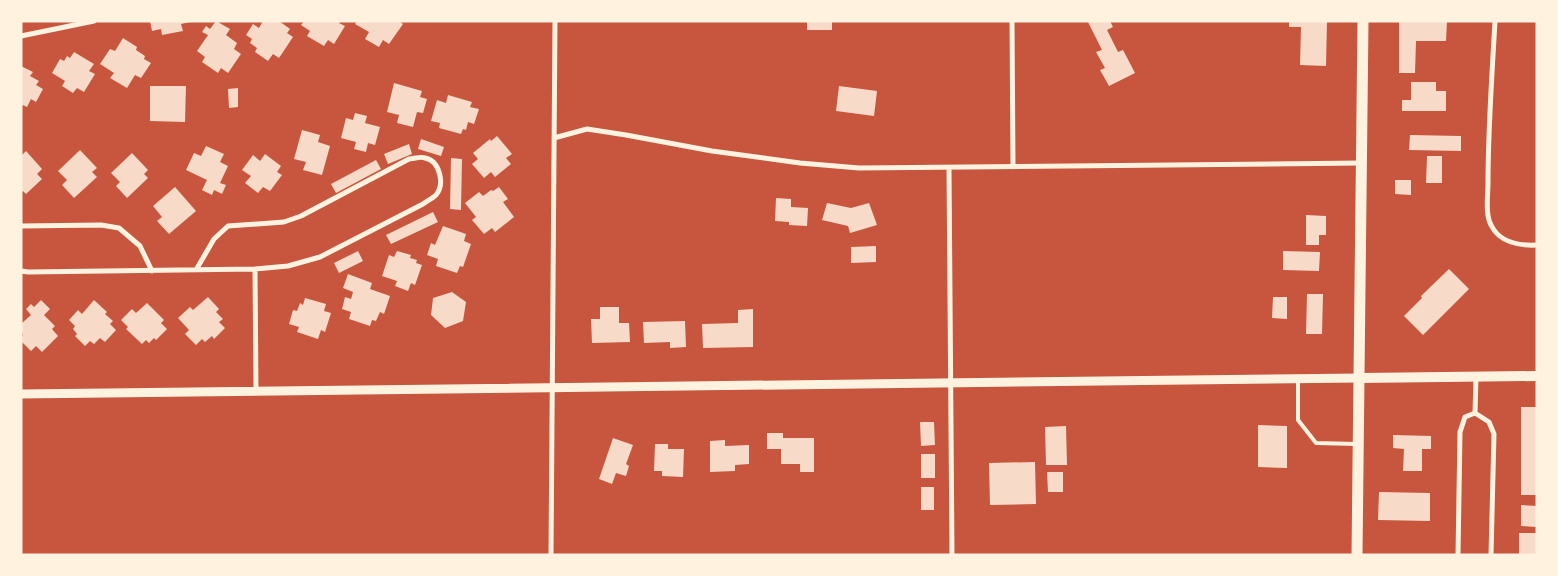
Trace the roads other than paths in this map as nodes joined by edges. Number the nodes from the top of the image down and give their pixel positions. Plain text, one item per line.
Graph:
1 (94, 21) edge
2 (556, 21) edge
3 (1012, 21) edge
4 (1363, 21) edge
5 (1495, 21) edge
6 (21, 36) edge
7 (554, 138) junction
8 (1361, 163) junction
9 (1013, 167) junction
10 (949, 168) junction
11 (21, 226) edge
12 (1537, 246) edge
13 (256, 269) junction
14 (196, 270) junction
15 (21, 271) edge
16 (152, 271) junction
17 (1537, 376) edge
18 (1360, 378) junction
19 (1476, 378) junction
20 (1298, 380) junction
21 (951, 382) junction
22 (552, 387) junction
23 (256, 391) junction
24 (21, 394) edge
25 (1475, 412) junction
26 (1358, 444) junction
27 (551, 555) edge
28 (952, 555) edge
29 (1357, 555) edge
30 (1458, 555) edge
31 (1491, 555) edge

1 - 6 street
2 - 7 street
3 - 9 street
4 - 8 main road
5 - 12 street
7 - 10 street
7 - 22 street
8 - 9 street
8 - 18 main road
9 - 10 street
10 - 21 street
11 - 16 street
13 - 14 street
13 - 14 street
13 - 23 street
14 - 16 street
15 - 16 street
17 - 19 main road
18 - 19 main road
18 - 20 street
18 - 26 main road
19 - 25 street
20 - 21 street
20 - 26 lane
21 - 22 street
21 - 28 street
22 - 23 street
22 - 27 street
23 - 24 street
25 - 30 street
25 - 31 street
26 - 29 main road

